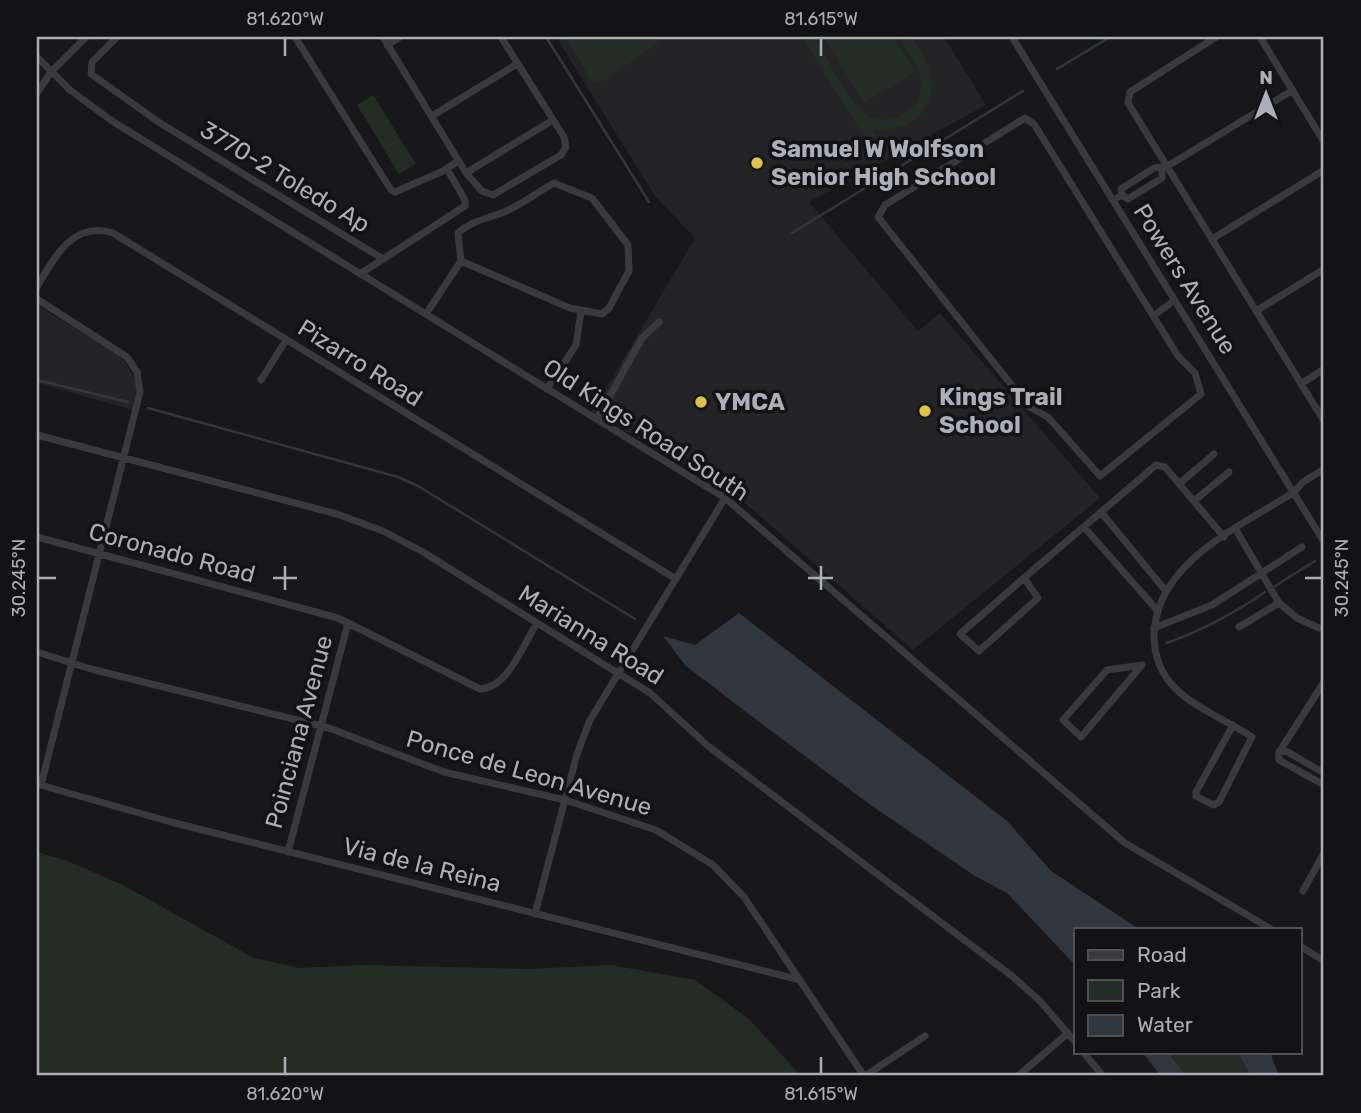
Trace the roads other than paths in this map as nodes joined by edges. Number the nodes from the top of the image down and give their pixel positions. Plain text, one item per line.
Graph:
1 (86, 37) edge
2 (117, 37) edge
3 (295, 37) edge
4 (383, 37) edge
5 (400, 37) edge
6 (501, 37) edge
7 (1012, 37) edge
8 (1216, 37) edge
9 (1260, 37) edge
10 (387, 45) junction
11 (37, 57) edge
12 (517, 64) junction
13 (51, 72) junction
14 (1293, 90) junction
15 (37, 93) edge
16 (432, 116) junction
17 (553, 120) junction
18 (1324, 142) edge
19 (458, 161) junction
20 (1164, 168) junction
21 (447, 169) junction
22 (1324, 170) edge
23 (466, 173) junction
24 (1122, 195) junction
25 (1113, 200) junction
26 (1212, 239) junction
27 (383, 259) junction
28 (461, 261) junction
29 (1324, 269) edge
30 (360, 274) junction
31 (37, 287) edge
32 (37, 299) edge
33 (1175, 300) junction
34 (581, 311) junction
35 (1256, 311) junction
36 (426, 314) junction
37 (1153, 316) junction
38 (659, 321) dead end
39 (286, 340) junction
40 (1324, 369) edge
41 (261, 380) dead end
42 (1301, 384) junction
43 (547, 389) junction
44 (597, 419) junction
45 (1324, 421) edge
46 (37, 435) edge
47 (1214, 454) dead end
48 (124, 459) junction
49 (1324, 469) edge
50 (1229, 472) dead end
51 (1179, 484) junction
52 (1294, 492) junction
53 (725, 498) junction
54 (1194, 501) junction
55 (1101, 512) junction
56 (1084, 527) junction
57 (1236, 530) junction
58 (37, 537) edge
59 (1224, 537) junction
60 (1324, 542) edge
61 (1302, 547) dead end
62 (99, 554) junction
63 (1262, 573) junction
64 (1024, 578) junction
65 (676, 579) junction
66 (1165, 590) junction
67 (1279, 603) junction
68 (1157, 610) junction
69 (348, 623) junction
70 (537, 623) junction
71 (1239, 627) dead end
72 (1154, 628) junction
73 (1319, 628) dead end
74 (37, 652) edge
75 (1155, 652) junction
76 (73, 664) junction
77 (1142, 665) junction
78 (618, 672) junction
79 (1324, 682) edge
80 (1233, 725) junction
81 (321, 726) junction
82 (1280, 751) junction
83 (1324, 773) edge
84 (39, 784) edge
85 (1324, 785) edge
86 (565, 800) junction
87 (288, 852) junction
88 (1323, 857) edge
89 (1303, 891) dead end
90 (535, 914) junction
91 (1268, 928) edge
92 (1302, 947) edge
93 (1324, 961) edge
94 (800, 981) junction
95 (1068, 1033) junction
96 (925, 1036) dead end
97 (1074, 1040) edge
98 (1085, 1054) edge
99 (864, 1076) edge
100 (1018, 1076) edge
101 (1103, 1076) edge

1 - 13 street
2 - 27 street, 3770-2 Toledo Ap
3 - 21 street
4 - 10 street
5 - 10 street
6 - 12 street
7 - 25 street, Powers Avenue
8 - 20 street
9 - 14 street
10 - 16 street
11 - 13 street, Old Kings Road South
12 - 16 street
12 - 17 street
13 - 15 street
13 - 30 street, Old Kings Road South
14 - 18 street
14 - 20 street
16 - 19 street
17 - 23 street
17 - 23 street
19 - 21 street
19 - 23 street
20 - 24 street
20 - 24 street
20 - 26 street
21 - 27 street, 3770-2 Toledo Ap
22 - 26 street
24 - 25 street
25 - 33 street, Powers Avenue
26 - 35 street
27 - 30 street
28 - 34 street
28 - 34 street
28 - 36 street
29 - 35 street
30 - 36 street, Old Kings Road South
31 - 39 street, Pizarro Road
32 - 48 street
33 - 37 street
33 - 52 street, Powers Avenue
34 - 43 street
35 - 42 street
36 - 43 street, Old Kings Road South
37 - 37 street
38 - 44 street
39 - 41 street
39 - 65 street, Pizarro Road
40 - 42 street
42 - 45 street
43 - 44 street, Old Kings Road South
44 - 53 street, Old Kings Road South
46 - 48 street, Marianna Road
47 - 51 street
48 - 62 street
48 - 70 street, Marianna Road
49 - 52 street
50 - 54 street
51 - 54 street
51 - 55 street
52 - 57 street
52 - 60 street, Powers Avenue
53 - 65 street
53 - 91 street, Old Kings Road South
54 - 59 street
55 - 56 street
55 - 66 street
56 - 64 street
56 - 68 street
57 - 59 street
57 - 63 street
58 - 62 street, Coronado Road
59 - 66 street
61 - 63 street
62 - 69 street, Coronado Road
62 - 76 street
63 - 67 street
63 - 72 street
64 - 64 street
65 - 78 street
66 - 68 street
67 - 71 street
67 - 73 street
68 - 72 street
69 - 70 street, Coronado Road
69 - 81 street, Poinciana Avenue
70 - 78 street, Marianna Road
72 - 75 street
74 - 76 street, Ponce de Leon Avenue
75 - 77 street
75 - 80 street
76 - 81 street, Ponce de Leon Avenue
76 - 84 street
77 - 77 street
78 - 86 street
78 - 95 street, Marianna Road
79 - 82 street
80 - 80 street
81 - 86 street, Ponce de Leon Avenue
81 - 87 street, Poinciana Avenue
82 - 83 street
82 - 85 street
84 - 87 street, Via de la Reina
86 - 90 street
86 - 94 street, Ponce de Leon Avenue
87 - 90 street, Via de la Reina
88 - 89 street
90 - 94 street, Via de la Reina
92 - 93 street
94 - 99 street, Ponce de Leon Avenue
95 - 97 street, Marianna Road
95 - 100 street
96 - 99 street
98 - 101 street

